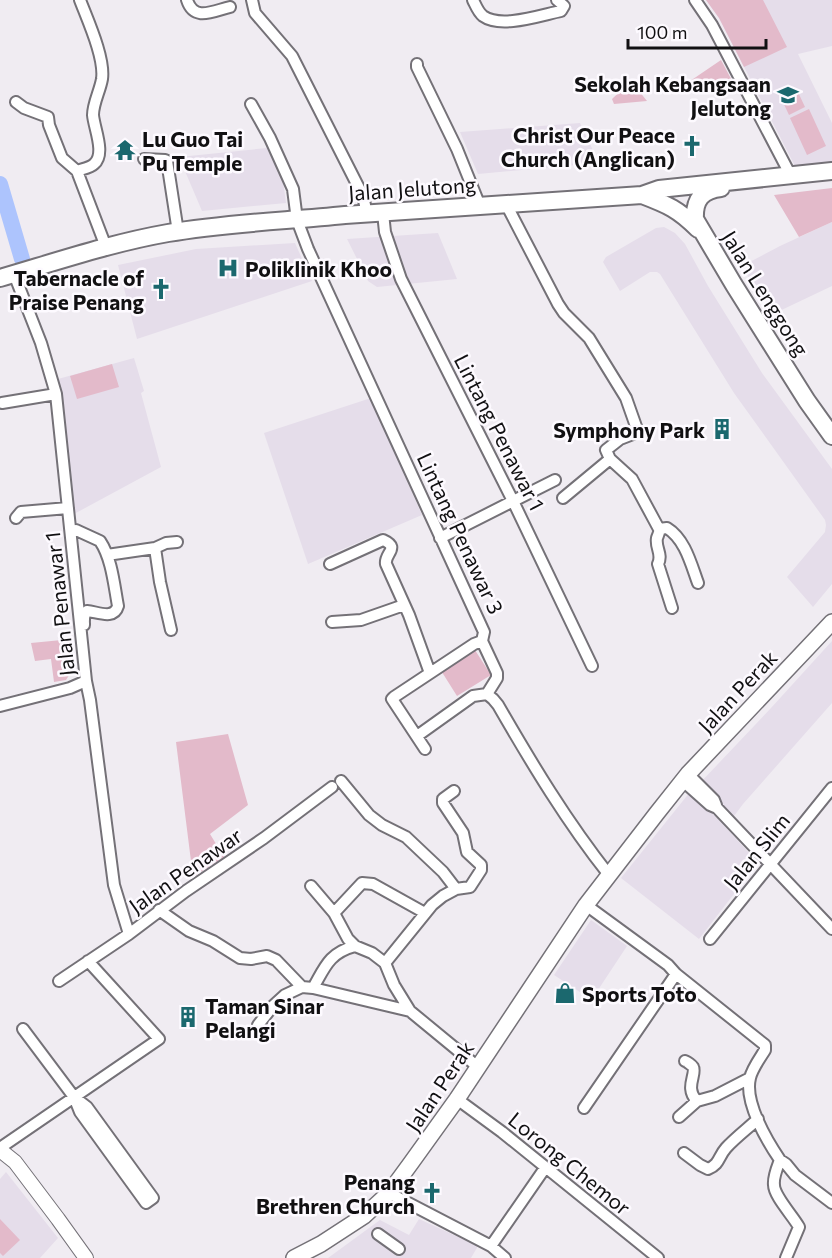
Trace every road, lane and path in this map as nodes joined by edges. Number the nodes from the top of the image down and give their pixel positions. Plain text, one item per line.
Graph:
1 (80, 0) edge
2 (187, 0) edge
3 (252, 0) edge
4 (473, 0) edge
5 (695, 0) edge
6 (563, 2) edge
7 (230, 7) dead end
8 (417, 64) dead end
9 (16, 102) dead end
10 (250, 104) dead end
11 (144, 159) dead end
12 (77, 171) junction
13 (832, 173) edge
14 (791, 176) junction
15 (642, 195) junction
16 (506, 204) junction
17 (480, 206) junction
18 (375, 213) junction
19 (297, 220) junction
20 (178, 232) junction
21 (703, 234) junction
22 (106, 247) junction
23 (7, 276) edge
24 (56, 394) junction
25 (2, 403) dead end
26 (832, 436) edge
27 (610, 459) junction
28 (555, 480) dead end
29 (563, 498) dead end
30 (513, 501) junction
31 (68, 507) junction
32 (16, 518) dead end
33 (659, 529) junction
34 (76, 530) dead end
35 (440, 538) junction
36 (177, 542) dead end
37 (155, 548) junction
38 (107, 555) junction
39 (330, 564) dead end
40 (698, 583) dead end
41 (404, 605) junction
42 (672, 608) dead end
43 (332, 622) dead end
44 (832, 622) edge
45 (171, 630) dead end
46 (482, 641) junction
47 (592, 666) dead end
48 (430, 673) junction
49 (86, 681) junction
50 (486, 694) junction
51 (0, 706) edge
52 (417, 736) junction
53 (425, 749) dead end
54 (685, 777) junction
55 (832, 788) edge
56 (454, 791) dead end
57 (771, 865) junction
58 (609, 875) junction
59 (312, 886) dead end
60 (456, 889) junction
61 (586, 905) junction
62 (159, 910) junction
63 (334, 913) junction
64 (425, 913) junction
65 (832, 929) edge
66 (129, 934) junction
67 (710, 939) dead end
68 (355, 946) junction
69 (88, 961) junction
70 (385, 963) junction
71 (676, 974) junction
72 (58, 981) dead end
73 (307, 987) junction
74 (410, 1011) junction
75 (258, 1025) dead end
76 (23, 1029) dead end
77 (685, 1060) dead end
78 (478, 1067) junction
79 (750, 1078) junction
80 (74, 1097) junction
81 (457, 1099) junction
82 (697, 1101) junction
83 (584, 1108) dead end
84 (679, 1117) dead end
85 (758, 1119) junction
86 (0, 1150) edge
87 (684, 1153) dead end
88 (780, 1160) junction
89 (545, 1168) junction
90 (389, 1193) junction
91 (832, 1203) edge
92 (378, 1234) dead end
93 (491, 1246) junction
94 (399, 1249) dead end
95 (78, 1258) edge
96 (86, 1258) edge
97 (294, 1258) edge
98 (505, 1258) edge
99 (658, 1258) edge
100 (786, 1258) edge

1 - 12 street
2 - 7 street
3 - 18 street, Lintang Penawar 1
4 - 6 street
5 - 14 street
8 - 17 street
9 - 12 street
10 - 19 street, Lintang Penawar 3
11 - 20 street
12 - 22 street
13 - 14 main road, Jalan Jelutong
13 - 21 main road, Jalan Lenggong
14 - 15 main road, Jalan Jelutong
15 - 16 main road, Jalan Jelutong
15 - 21 main road, Jalan Lenggong
16 - 17 main road, Jalan Jelutong
16 - 27 street
17 - 18 main road, Jalan Jelutong
18 - 19 main road, Jalan Jelutong
18 - 30 street, Lintang Penawar 1
19 - 20 main road, Jalan Jelutong
19 - 35 street, Lintang Penawar 3
20 - 22 main road, Jalan Jelutong
21 - 26 main road, Jalan Lenggong
22 - 23 main road, Jalan Jelutong
23 - 24 street, Jalan Penawar 1
24 - 25 street
24 - 31 street, Jalan Penawar 1
27 - 29 street
27 - 33 street
28 - 30 street
30 - 35 street
30 - 47 street, Lintang Penawar 1
31 - 32 street
31 - 49 street, Jalan Penawar 1
33 - 40 street
33 - 42 street
34 - 38 street
35 - 46 street, Lintang Penawar 3
36 - 37 street
37 - 38 street
37 - 45 street
38 - 49 street
39 - 41 street
41 - 43 street
41 - 48 street
44 - 54 main road, Jalan Perak
46 - 48 street
46 - 50 street, Lintang Penawar 3
48 - 52 street
49 - 51 street
49 - 66 street, Jalan Penawar 1
50 - 52 street
50 - 58 street
52 - 53 street
54 - 57 street
54 - 58 main road, Jalan Perak
55 - 57 street, Jalan Slim
56 - 60 street
57 - 65 street
57 - 67 street, Jalan Slim
58 - 61 main road, Jalan Perak
59 - 63 street
60 - 62 street, Jalan Penawar
60 - 64 street
61 - 71 street
61 - 78 main road, Jalan Perak
62 - 66 street, Jalan Penawar
62 - 73 street
63 - 64 street
63 - 68 street
64 - 70 street
66 - 69 street, Jalan Penawar
68 - 70 street
68 - 73 street
69 - 72 street, Jalan Penawar
69 - 80 street
70 - 74 street
71 - 79 street
71 - 83 street
73 - 74 street
73 - 75 street
74 - 78 street
76 - 80 street
77 - 82 street
78 - 81 main road, Jalan Perak
79 - 82 street
79 - 85 street
80 - 80 street
80 - 86 street
81 - 89 street, Lorong Chemor
81 - 90 main road, Jalan Perak
82 - 84 street
85 - 87 street
85 - 88 street
86 - 95 street
86 - 96 street
88 - 91 street
88 - 100 street
89 - 93 street
89 - 99 street, Lorong Chemor
90 - 93 street
90 - 97 main road, Jalan Perak
92 - 94 street
93 - 98 street

